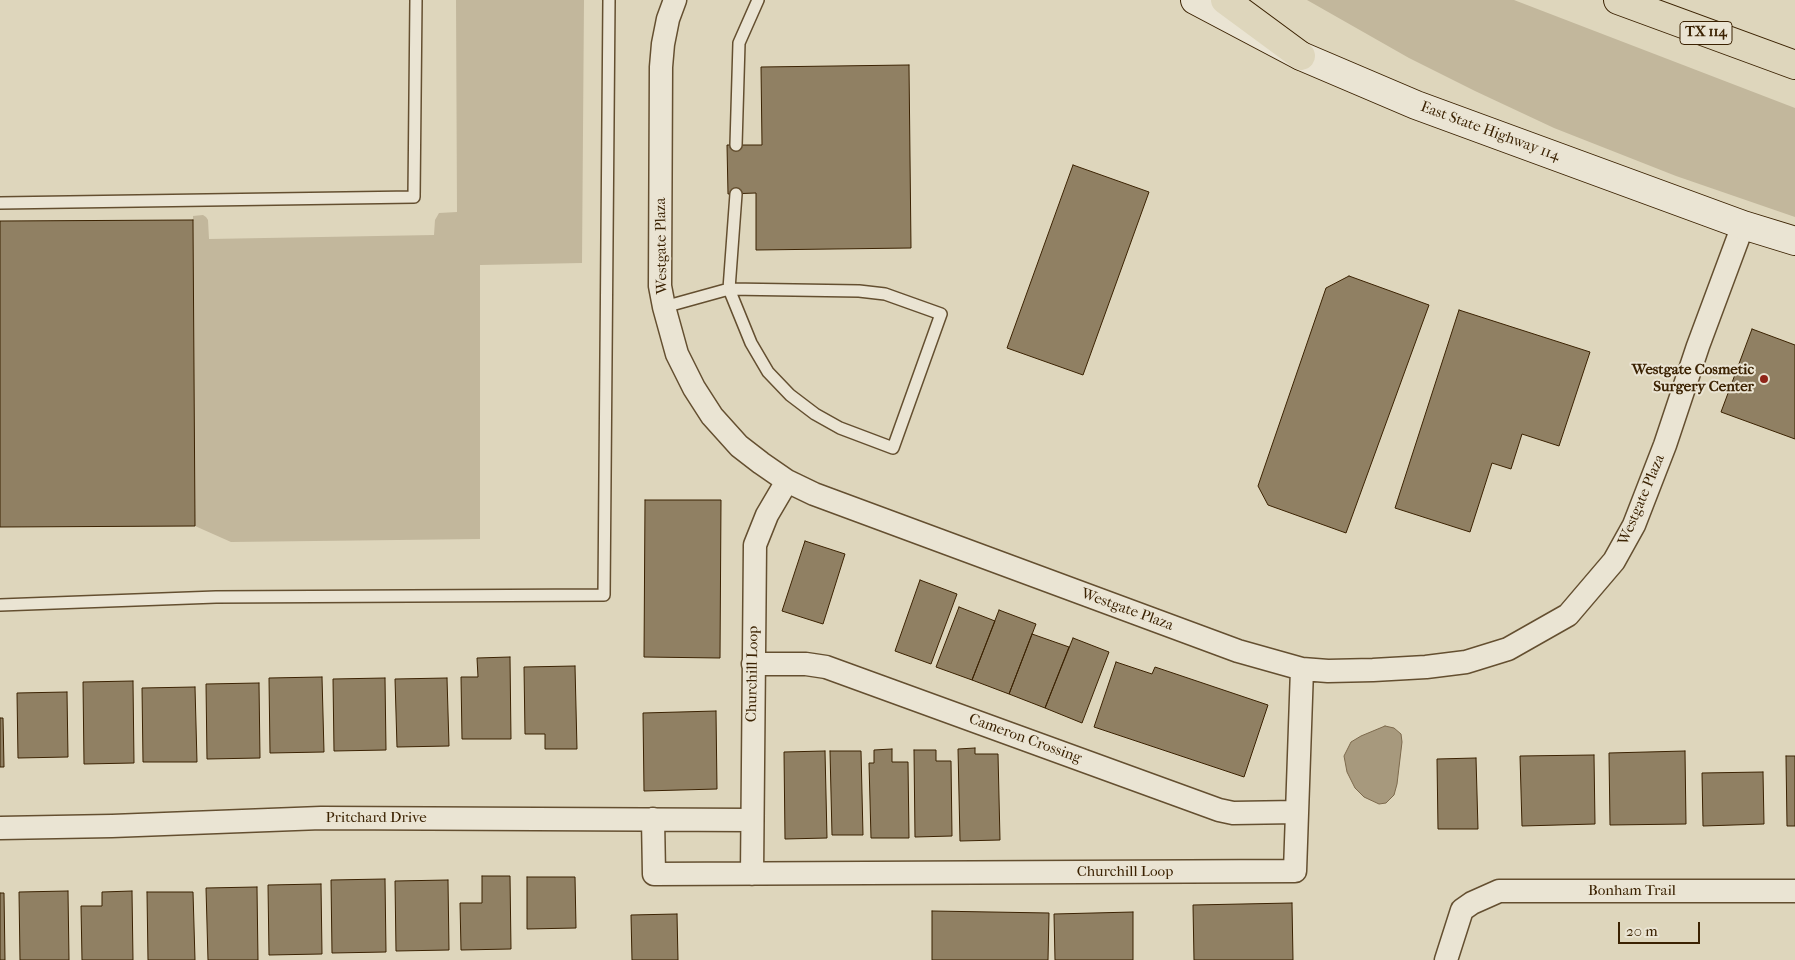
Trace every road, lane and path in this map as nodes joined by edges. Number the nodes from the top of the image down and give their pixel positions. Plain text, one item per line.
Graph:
1 (416, 0) edge
2 (609, 0) edge
3 (675, 0) edge
4 (758, 0) edge
5 (1195, 0) edge
6 (1225, 0) edge
7 (1618, 0) edge
8 (1301, 56) junction
9 (1795, 65) edge
10 (736, 145) dead end
11 (736, 194) dead end
12 (0, 203) edge
13 (1743, 225) junction
14 (1795, 241) edge
15 (729, 289) junction
16 (664, 307) junction
17 (787, 481) junction
18 (0, 605) edge
19 (753, 664) junction
20 (1302, 669) junction
21 (1297, 812) junction
22 (653, 818) junction
23 (752, 820) junction
24 (0, 828) edge
25 (752, 874) junction
26 (1795, 891) edge
27 (1446, 960) edge

1 - 12 lane
2 - 18 lane
3 - 16 street, Westgate Plaza
4 - 10 lane
5 - 8 main road, East State Highway 114
6 - 8 highway
7 - 9 highway, TX 114
8 - 13 main road, East State Highway 114
11 - 15 lane
13 - 14 main road, East State Highway 114
13 - 20 street, Westgate Plaza
15 - 15 lane
15 - 16 lane
16 - 17 street, Westgate Plaza
17 - 19 street, Churchill Loop
17 - 20 street, Westgate Plaza
19 - 21 street, Cameron Crossing
19 - 23 street, Churchill Loop
20 - 21 street, Churchill Loop
21 - 25 street, Churchill Loop
22 - 23 street, Pritchard Drive
22 - 24 street, Pritchard Drive
22 - 25 street, Churchill Loop
23 - 25 street, Churchill Loop
26 - 27 street, Bonham Trail

